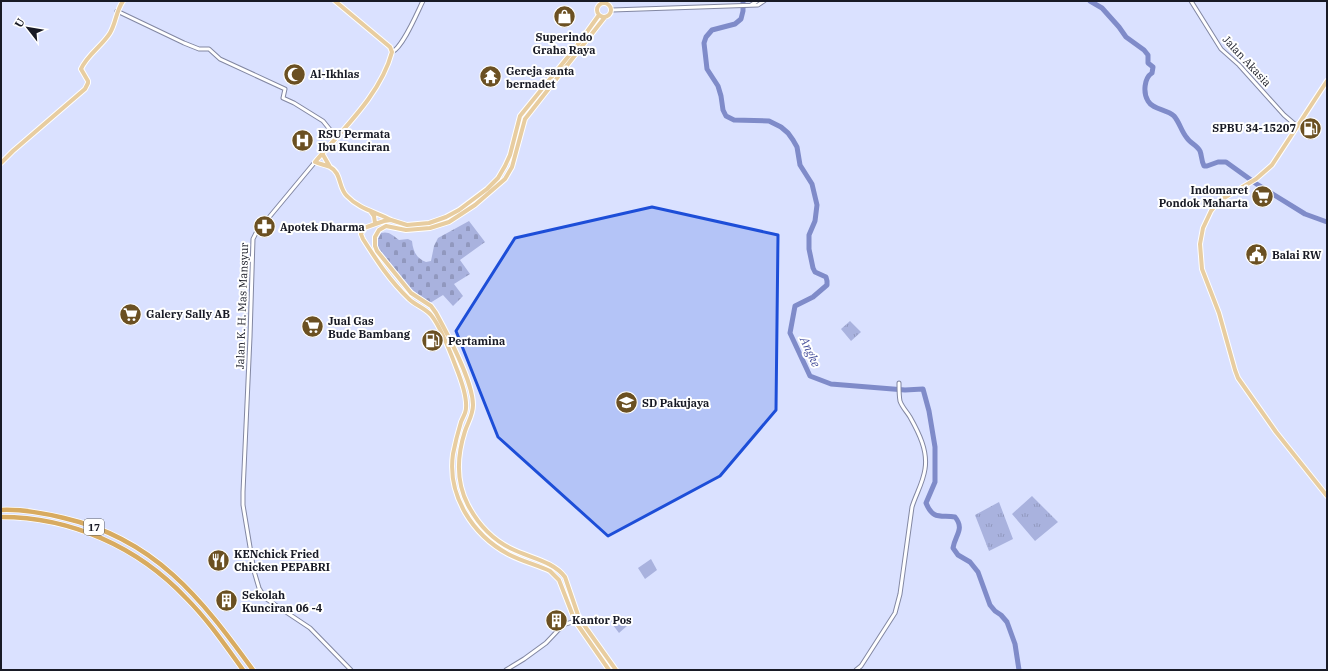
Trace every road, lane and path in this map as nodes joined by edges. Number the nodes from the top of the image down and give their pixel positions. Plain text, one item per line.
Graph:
1 (123, 1) edge
2 (335, 1) edge
3 (423, 1) edge
4 (764, 1) edge
5 (1191, 1) edge
6 (601, 2) edge
7 (606, 2) edge
8 (758, 3) edge
9 (612, 10) junction
10 (116, 13) junction
11 (599, 15) junction
12 (605, 17) junction
13 (392, 52) junction
14 (1327, 81) edge
15 (520, 116) junction
16 (525, 118) junction
17 (1298, 127) junction
18 (336, 137) junction
19 (322, 153) junction
20 (315, 162) junction
21 (1, 163) edge
22 (330, 167) junction
23 (371, 212) junction
24 (391, 220) junction
25 (375, 224) junction
26 (408, 227) junction
27 (396, 275) junction
28 (390, 279) junction
29 (899, 384) dead end
30 (1327, 496) edge
31 (1, 510) edge
32 (1, 517) edge
33 (557, 569) junction
34 (554, 574) junction
35 (575, 622) junction
36 (243, 670) edge
37 (253, 670) edge
38 (351, 670) edge
39 (506, 670) edge
40 (609, 670) edge
41 (616, 670) edge
42 (856, 670) edge

1 - 10 main road
2 - 13 main road
3 - 13 street
4 - 8 street
5 - 17 street, Jalan Akasia
6 - 7 main road
6 - 11 main road
7 - 9 main road
8 - 9 street
9 - 12 main road
10 - 18 street
10 - 21 main road
11 - 12 main road
11 - 15 main road
12 - 16 main road
13 - 18 main road, Jalan K. H. Mas Mansyur
14 - 17 main road
15 - 16 main road
15 - 26 main road
16 - 26 main road
17 - 30 main road
18 - 19 main road, Jalan K. H. Mas Mansyur
19 - 20 main road, Jalan K. H. Mas Mansyur
19 - 22 main road
20 - 22 main road
20 - 38 street, Jalan K. H. Mas Mansyur
22 - 23 main road
23 - 24 main road
23 - 25 main road
24 - 25 main road
24 - 26 main road
25 - 28 main road
26 - 27 main road
27 - 28 main road
27 - 33 main road
28 - 34 main road
29 - 42 street
31 - 37 highway, 17
32 - 36 highway, 17
33 - 34 street
33 - 41 main road
34 - 35 main road
35 - 39 street
35 - 40 main road

